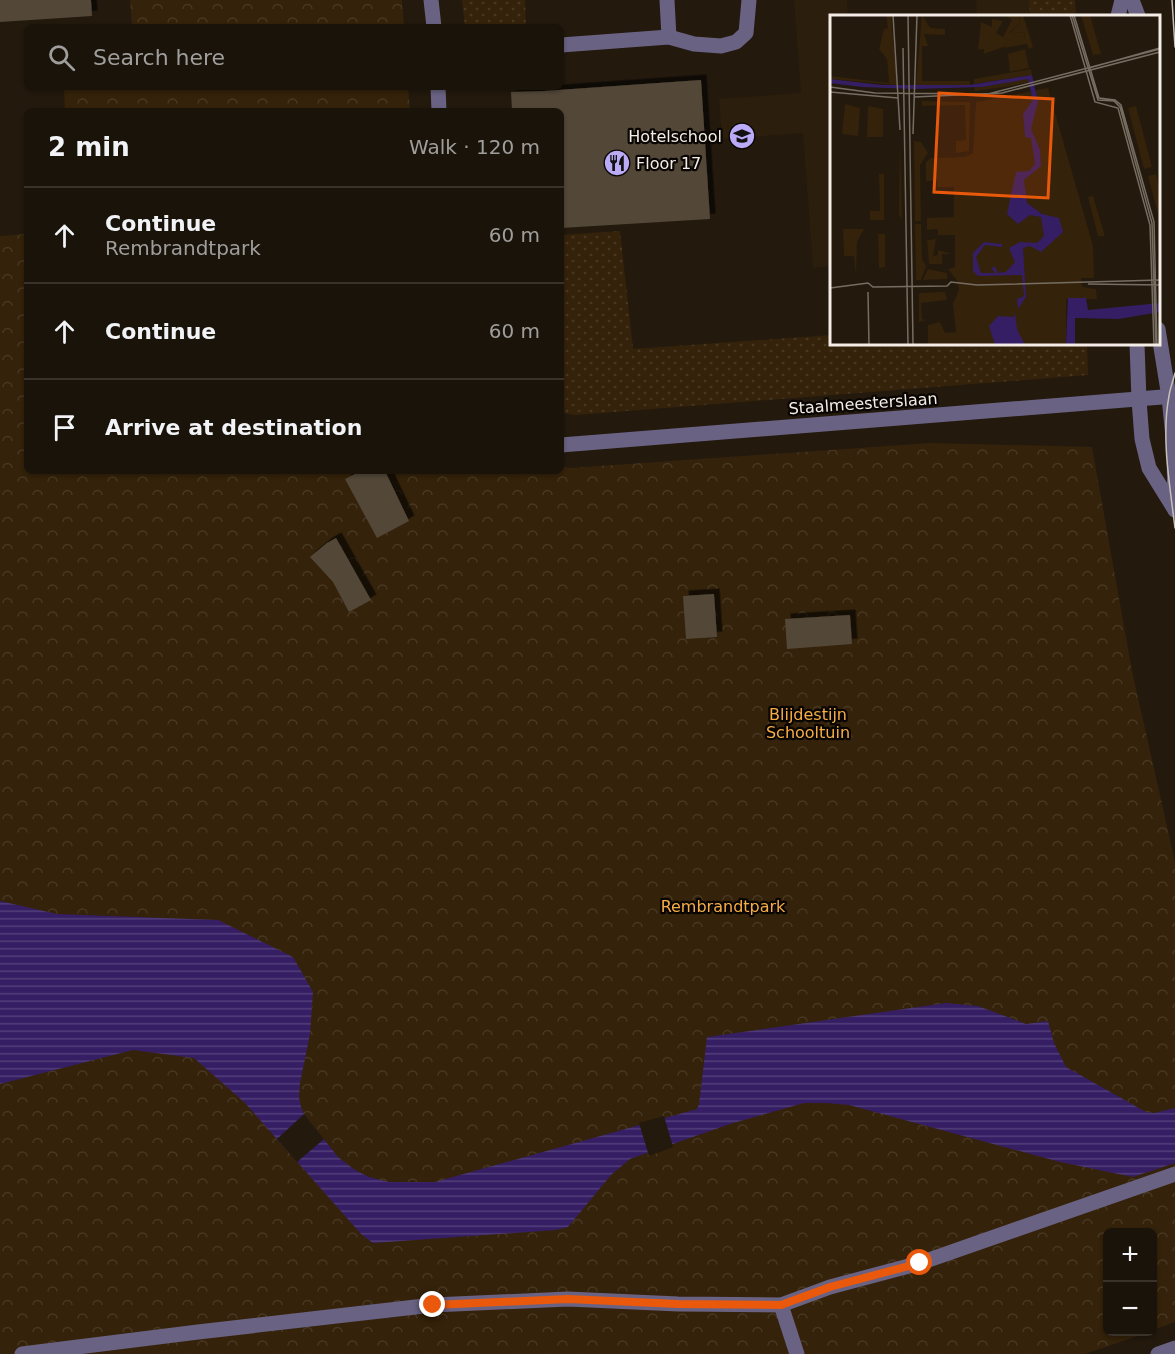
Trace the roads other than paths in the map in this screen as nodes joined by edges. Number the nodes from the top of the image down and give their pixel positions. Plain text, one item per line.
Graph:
1 (431, 0) edge
2 (667, 0) edge
3 (749, 0) edge
4 (1122, 0) edge
5 (1132, 0) edge
6 (1118, 15) edge
7 (1138, 15) edge
8 (434, 24) edge
9 (669, 37) junction
10 (564, 45) edge
11 (438, 90) edge
12 (439, 108) edge
13 (1160, 339) edge
14 (1137, 345) edge
15 (1172, 397) edge
16 (1139, 400) junction
17 (564, 445) edge
18 (1175, 1174) edge
19 (781, 1305) junction
20 (1175, 1348) edge
21 (22, 1354) edge
22 (796, 1354) edge
23 (1158, 1354) edge

1 - 8 street
2 - 9 street
3 - 9 street
4 - 6 street
5 - 7 street
9 - 10 street
11 - 12 street
13 - 15 street
14 - 16 street
15 - 16 street, Staalmeesterslaan
15 - 16 street
16 - 17 street, Staalmeesterslaan
18 - 19 street
19 - 21 street
19 - 22 street
20 - 23 street

